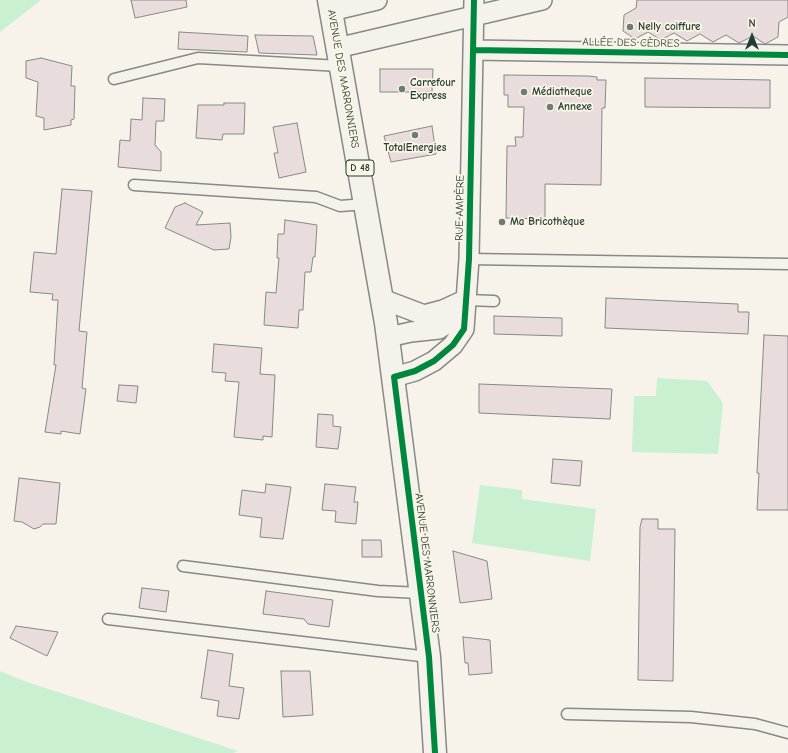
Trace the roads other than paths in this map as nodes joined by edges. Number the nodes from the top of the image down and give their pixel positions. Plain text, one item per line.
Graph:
1 (377, 0) edge
2 (542, 0) edge
3 (330, 6) edge
4 (473, 8) edge
5 (473, 50) junction
6 (788, 55) edge
7 (339, 57) junction
8 (114, 79) dead end
9 (134, 185) dead end
10 (366, 204) junction
11 (469, 259) junction
12 (788, 264) edge
13 (382, 299) junction
14 (466, 300) junction
15 (494, 301) dead end
16 (388, 337) junction
17 (394, 376) junction
18 (183, 566) dead end
19 (421, 592) junction
20 (108, 619) dead end
21 (429, 657) junction
22 (567, 714) dead end
23 (788, 733) edge
24 (435, 753) edge

1 - 3 street
2 - 4 street
3 - 7 main road, AVENUE DES MARRONNIERS / D 48
4 - 5 street, RUE AMPÈRE
4 - 7 street
5 - 6 street, ALLÉE DES CÈDRES
5 - 11 street, RUE AMPÈRE
7 - 8 lane
7 - 10 main road, AVENUE DES MARRONNIERS / D 48
9 - 10 lane
10 - 13 main road, AVENUE DES MARRONNIERS / D 48
11 - 12 lane
11 - 14 street, RUE AMPÈRE
13 - 14 street
13 - 16 main road, AVENUE DES MARRONNIERS / D 48
14 - 15 lane
14 - 16 street
14 - 17 street, RUE AMPÈRE
16 - 17 main road, AVENUE DES MARRONNIERS / D 48
17 - 19 main road, AVENUE DES MARRONNIERS / D 48
18 - 19 lane
19 - 21 main road, AVENUE DES MARRONNIERS / D 48
20 - 21 lane
21 - 24 main road, AVENUE DES MARRONNIERS / D 48
22 - 23 lane

